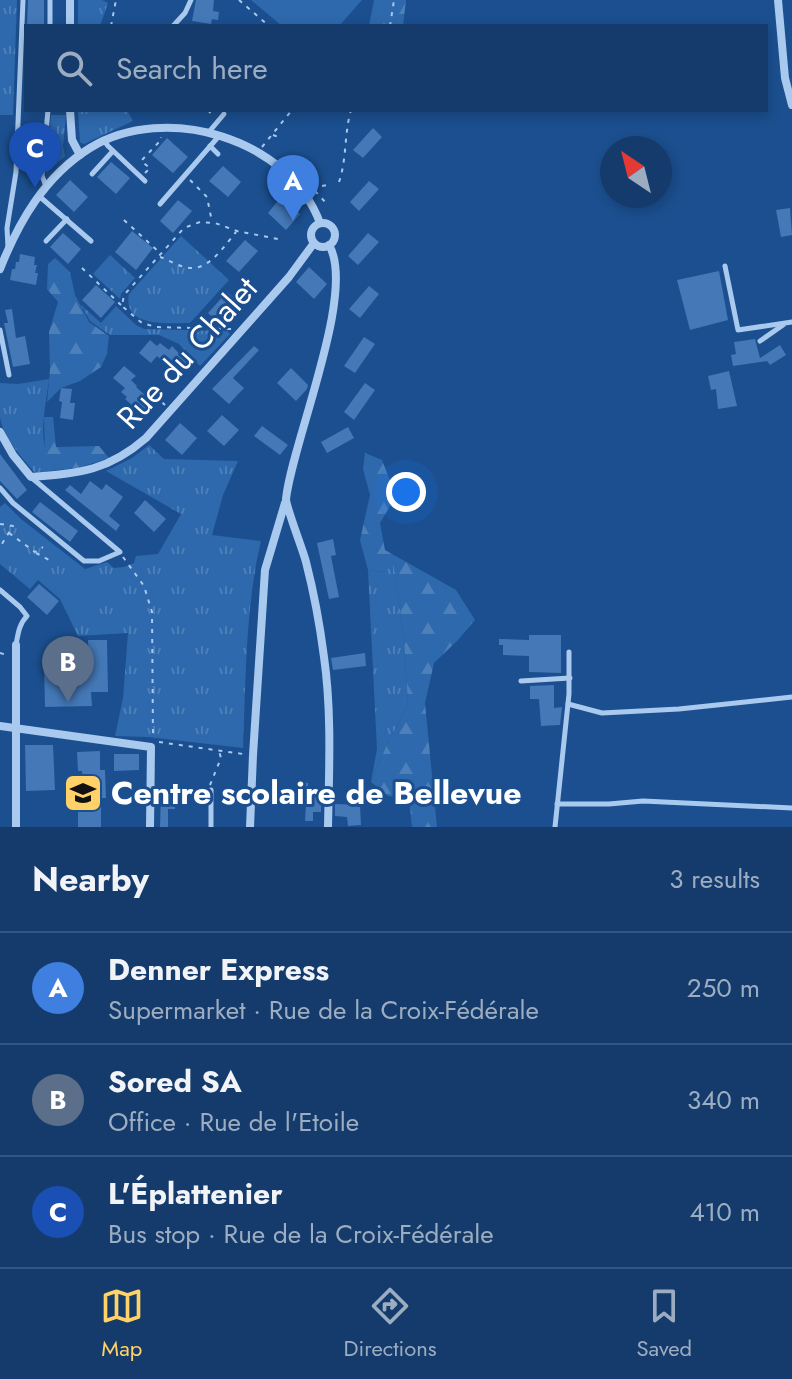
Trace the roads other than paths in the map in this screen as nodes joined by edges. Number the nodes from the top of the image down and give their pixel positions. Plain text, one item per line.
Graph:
1 (23, 0) edge
2 (50, 0) edge
3 (70, 0) edge
4 (191, 0) edge
5 (778, 0) edge
6 (50, 24) edge
7 (70, 24) edge
8 (175, 24) edge
9 (792, 105) edge
10 (48, 112) edge
11 (71, 112) edge
12 (224, 114) dead end
13 (208, 133) junction
14 (219, 135) junction
15 (105, 141) junction
16 (210, 146) junction
17 (113, 151) junction
18 (218, 154) dead end
19 (80, 155) junction
20 (92, 174) dead end
21 (144, 179) road end
22 (46, 186) junction
23 (38, 195) junction
24 (160, 204) dead end
25 (67, 219) junction
26 (320, 223) junction
27 (46, 241) dead end
28 (91, 241) dead end
29 (314, 243) junction
30 (329, 245) junction
31 (9, 248) junction
32 (725, 266) dead end
33 (0, 269) edge
34 (790, 323) edge
35 (0, 330) edge
36 (760, 341) dead end
37 (9, 375) dead end
38 (0, 432) edge
39 (31, 477) junction
40 (0, 488) edge
41 (286, 502) junction
42 (0, 590) edge
43 (16, 645) joint
44 (569, 652) dead end
45 (570, 678) junction
46 (521, 681) dead end
47 (792, 697) edge
48 (568, 704) junction
49 (0, 726) edge
50 (16, 729) junction
51 (211, 790) road end
52 (557, 804) junction
53 (792, 808) edge
54 (16, 827) edge
55 (150, 827) edge
56 (211, 827) edge
57 (250, 827) edge
58 (328, 827) edge
59 (555, 827) edge

1 - 31 lane
2 - 6 lane
3 - 7 street
4 - 8 lane
5 - 9 street
10 - 22 lane
11 - 19 street
12 - 13 lane
13 - 14 street
13 - 15 street
14 - 16 lane
14 - 26 street
15 - 17 lane
15 - 19 street
16 - 18 lane
16 - 24 lane
17 - 20 lane
17 - 21 lane
19 - 22 street
22 - 23 street
23 - 25 lane
23 - 31 street
25 - 27 lane
25 - 28 lane
26 - 29 street
26 - 30 street
29 - 30 street
29 - 39 street, Rue du Chalet
30 - 41 street
31 - 33 street
32 - 34 lane
34 - 36 lane
35 - 37 lane
38 - 39 street
39 - 40 lane
41 - 57 street
41 - 58 street
42 - 43 lane
43 - 50 street
44 - 45 lane
45 - 46 lane
45 - 48 lane
47 - 48 lane
48 - 52 lane
49 - 50 street
50 - 54 street
50 - 55 street
51 - 56 lane
52 - 53 lane
52 - 59 lane

